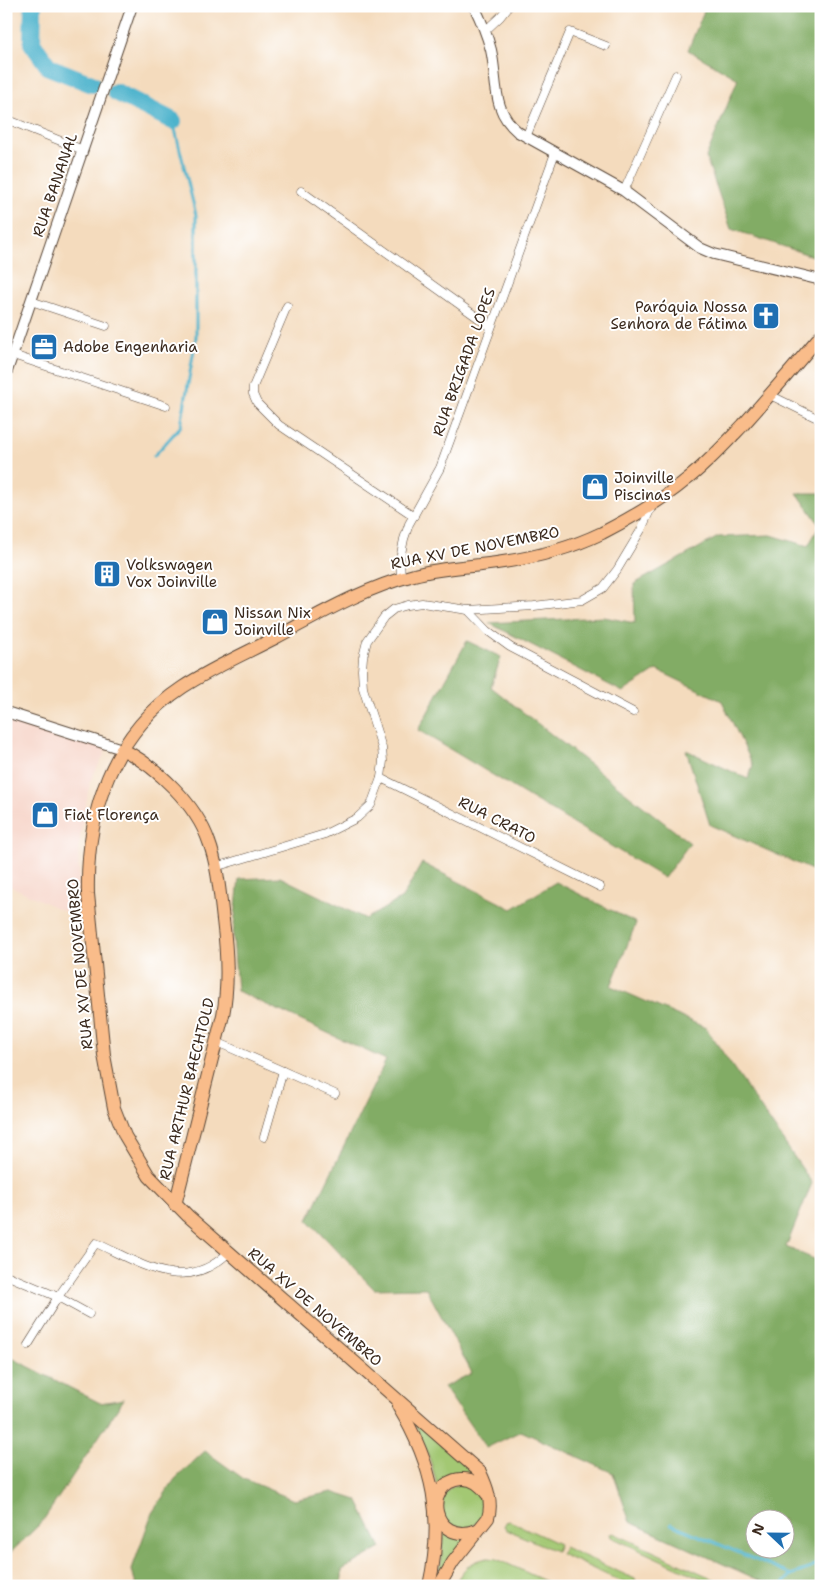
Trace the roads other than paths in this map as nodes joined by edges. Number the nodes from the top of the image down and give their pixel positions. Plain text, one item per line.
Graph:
1 (132, 6) edge
2 (474, 6) edge
3 (509, 6) edge
4 (485, 31) junction
5 (606, 46) dead end
6 (676, 75) dead end
7 (6, 119) edge
8 (526, 137) junction
9 (83, 150) junction
10 (555, 153) junction
11 (301, 190) dead end
12 (624, 191) junction
13 (819, 281) edge
14 (31, 301) junction
15 (287, 306) dead end
16 (106, 326) dead end
17 (491, 327) junction
18 (821, 335) edge
19 (821, 344) edge
20 (806, 353) junction
21 (13, 355) junction
22 (6, 374) edge
23 (770, 395) junction
24 (166, 406) dead end
25 (821, 420) edge
26 (653, 504) junction
27 (414, 516) junction
28 (401, 578) junction
29 (468, 610) junction
30 (6, 712) edge
31 (634, 712) dead end
32 (122, 749) junction
33 (381, 778) junction
34 (215, 867) junction
35 (600, 887) dead end
36 (217, 1042) junction
37 (283, 1071) junction
38 (335, 1094) dead end
39 (264, 1137) dead end
40 (175, 1205) junction
41 (228, 1253) junction
42 (6, 1274) edge
43 (58, 1297) junction
44 (89, 1314) dead end
45 (28, 1345) dead end
46 (393, 1397) junction
47 (488, 1494) junction
48 (436, 1510) junction
49 (477, 1530) junction
50 (429, 1586) edge
51 (439, 1586) edge

1 - 9 street, RUA BANANAL
2 - 4 street
3 - 4 street
4 - 8 street
5 - 8 street
6 - 12 street
7 - 9 street
8 - 10 street
9 - 14 street, RUA BANANAL
10 - 12 street
10 - 17 street, RUA BRIGADA LOPES
11 - 17 street
12 - 13 street
14 - 16 street
14 - 21 street, RUA BANANAL
15 - 27 street
17 - 27 street, RUA BRIGADA LOPES
18 - 20 main road, RUA XV DE NOVEMBRO
19 - 20 main road, RUA XV DE NOVEMBRO
20 - 23 main road, RUA XV DE NOVEMBRO
21 - 22 street, RUA BANANAL
21 - 24 street
23 - 25 street
23 - 26 main road, RUA XV DE NOVEMBRO
26 - 28 main road, RUA XV DE NOVEMBRO
26 - 29 street
27 - 28 street, RUA BRIGADA LOPES
28 - 32 main road, RUA XV DE NOVEMBRO
29 - 31 street
29 - 33 street
30 - 32 street
32 - 34 main road, RUA ARTHUR BAECHTOLD
32 - 40 main road, RUA XV DE NOVEMBRO
33 - 34 street
33 - 35 street, RUA CRATO
34 - 36 main road, RUA ARTHUR BAECHTOLD
36 - 37 street
36 - 40 main road, RUA ARTHUR BAECHTOLD
37 - 38 street
37 - 39 street
40 - 41 main road, RUA XV DE NOVEMBRO
41 - 43 street
41 - 46 main road, RUA XV DE NOVEMBRO
42 - 43 street
43 - 44 street
43 - 45 street
46 - 47 main road, RUA XV DE NOVEMBRO
46 - 48 main road, RUA XV DE NOVEMBRO
47 - 48 main road
47 - 49 main road, RUA XV DE NOVEMBRO
48 - 49 main road
48 - 50 main road, RUA XV DE NOVEMBRO
49 - 51 main road, RUA XV DE NOVEMBRO

